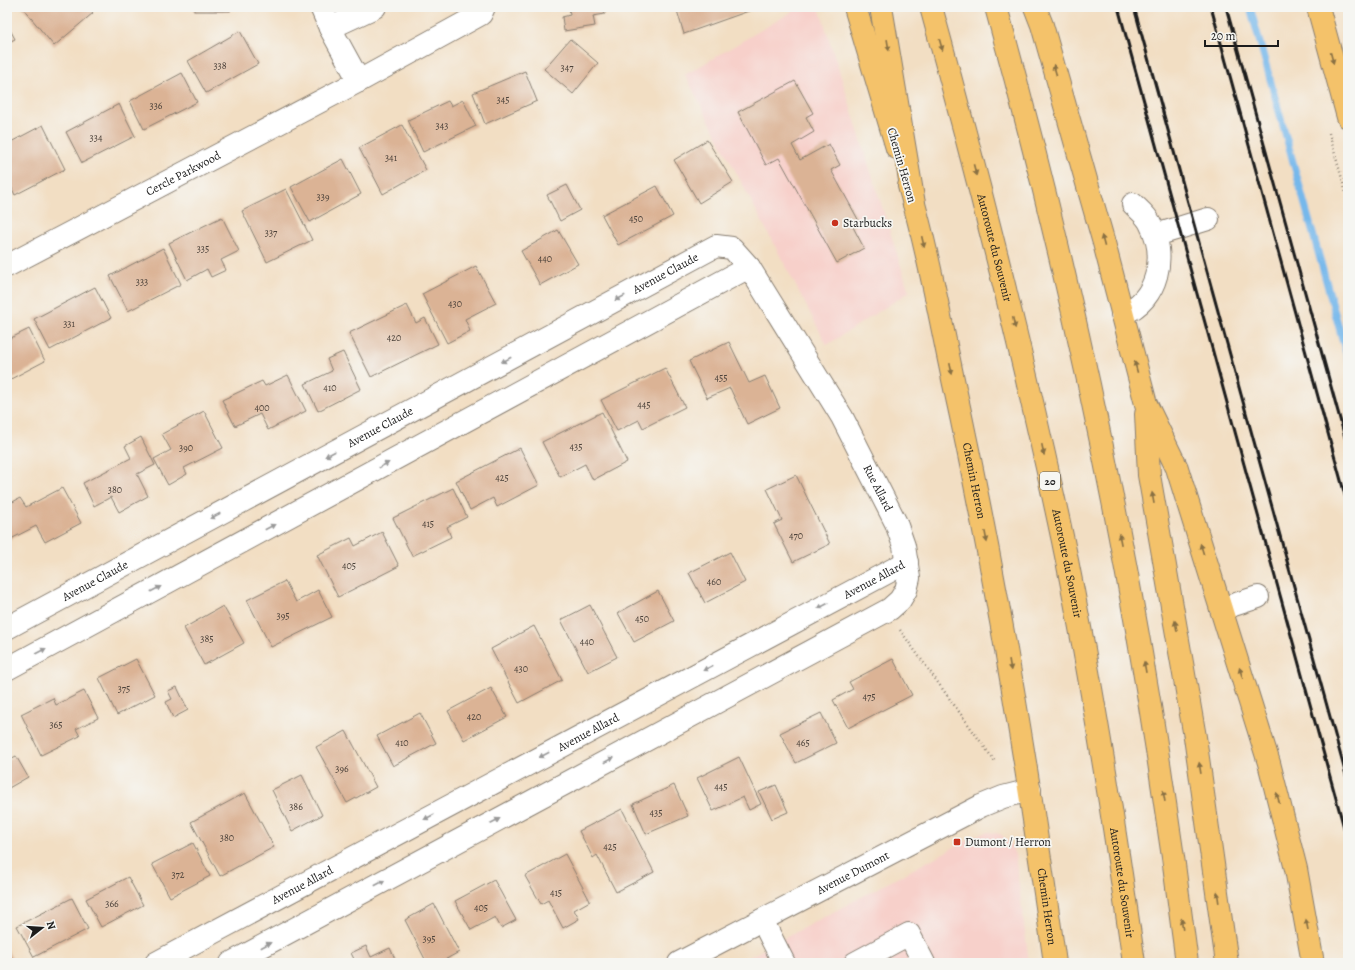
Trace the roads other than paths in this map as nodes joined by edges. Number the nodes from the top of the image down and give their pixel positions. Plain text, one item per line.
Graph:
1 (321, 7) edge
2 (375, 7) edge
3 (484, 7) edge
4 (855, 7) edge
5 (881, 7) edge
6 (931, 7) edge
7 (996, 7) edge
8 (1035, 7) edge
9 (1318, 7) edge
10 (330, 28) junction
11 (359, 80) junction
12 (1348, 117) edge
13 (914, 204) junction
14 (1133, 204) dead end
15 (1208, 219) dead end
16 (1156, 236) junction
17 (7, 266) edge
18 (749, 267) junction
19 (1122, 314) junction
20 (1146, 404) junction
21 (842, 417) joint
22 (907, 562) junction
23 (1258, 597) dead end
24 (1221, 609) junction
25 (7, 628) edge
26 (7, 669) edge
27 (1030, 790) junction
28 (453, 804) junction
29 (469, 835) junction
30 (762, 920) junction
31 (156, 963) edge
32 (231, 963) edge
33 (679, 963) edge
34 (784, 963) edge
35 (855, 963) edge
36 (924, 963) edge
37 (1055, 963) edge
38 (1134, 963) edge
39 (1187, 963) edge
40 (1227, 963) edge
41 (1313, 963) edge

1 - 10 street
2 - 10 street
3 - 11 street, Cercle Parkwood
4 - 13 main road, Chemin Herron
5 -> 13 main road
6 -> 38 main road, Autoroute du Souvenir / 20
39 -> 7 main road
19 -> 8 main road
9 -> 12 main road
10 - 11 street
11 - 17 street, Cercle Parkwood
13 -> 27 main road, Chemin Herron
14 - 16 street
15 - 16 street
16 - 19 street
18 - 21 street, Avenue Claude
18 -> 25 street, Avenue Claude
26 -> 18 street
20 -> 19 main road
24 -> 20 main road
40 -> 20 main road
21 - 22 street, Rue Allard
22 -> 28 street, Avenue Allard
29 -> 22 street, Avenue Allard
23 - 24 street
41 -> 24 main road
27 - 30 street, Avenue Dumont
27 - 37 main road, Chemin Herron
28 - 29 street
28 -> 31 street, Avenue Allard
32 -> 29 street, Avenue Allard
30 - 33 street, Avenue Dumont
30 - 34 street
35 - 36 street

